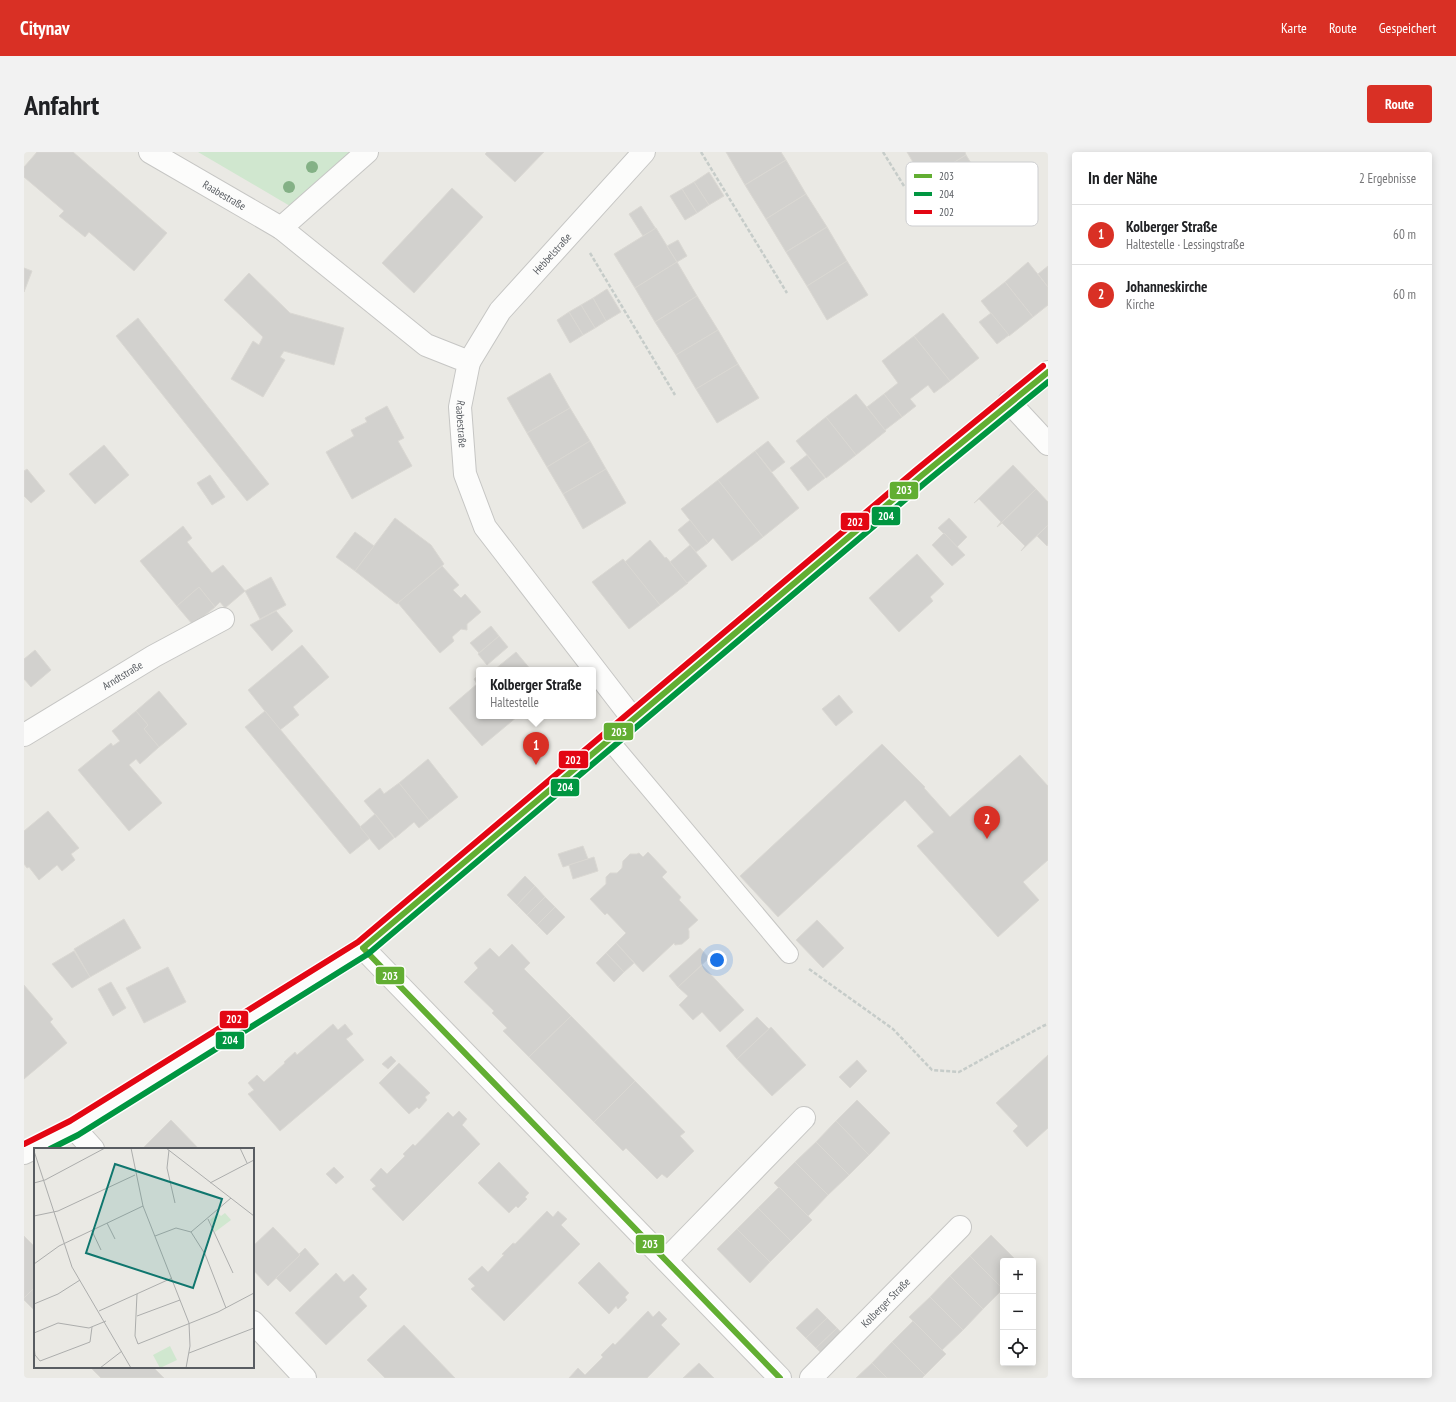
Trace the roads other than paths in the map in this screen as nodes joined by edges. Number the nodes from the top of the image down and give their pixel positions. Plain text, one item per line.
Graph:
1 (150, 152) edge
2 (367, 152) edge
3 (644, 152) edge
4 (280, 228) junction
5 (469, 362) junction
6 (1048, 372) edge
7 (1009, 402) junction
8 (1048, 444) edge
9 (223, 619) dead end
10 (593, 667) edge
11 (596, 671) edge
12 (633, 719) junction
13 (24, 735) edge
14 (609, 740) junction
15 (363, 948) junction
16 (789, 954) road end
17 (804, 1118) dead end
18 (74, 1128) junction
19 (92, 1148) edge
20 (24, 1153) edge
21 (960, 1227) dead end
22 (666, 1260) junction
23 (254, 1323) edge
24 (305, 1378) edge
25 (780, 1378) edge
26 (811, 1378) edge

1 - 4 street, Raabestraße
2 - 4 street
3 - 5 street, Hebbelstraße
4 - 5 street, Raabestraße
5 - 10 street, Raabestraße
6 - 7 street
7 - 8 street
7 - 12 street
9 - 13 street, Arndtstraße
11 - 12 street, Raabestraße
12 - 14 street
14 - 15 street
14 - 16 lane
15 - 18 street
15 - 22 street
17 - 22 street
18 - 19 street
18 - 20 street
21 - 26 street, Kolberger Straße
22 - 25 street
23 - 24 street

